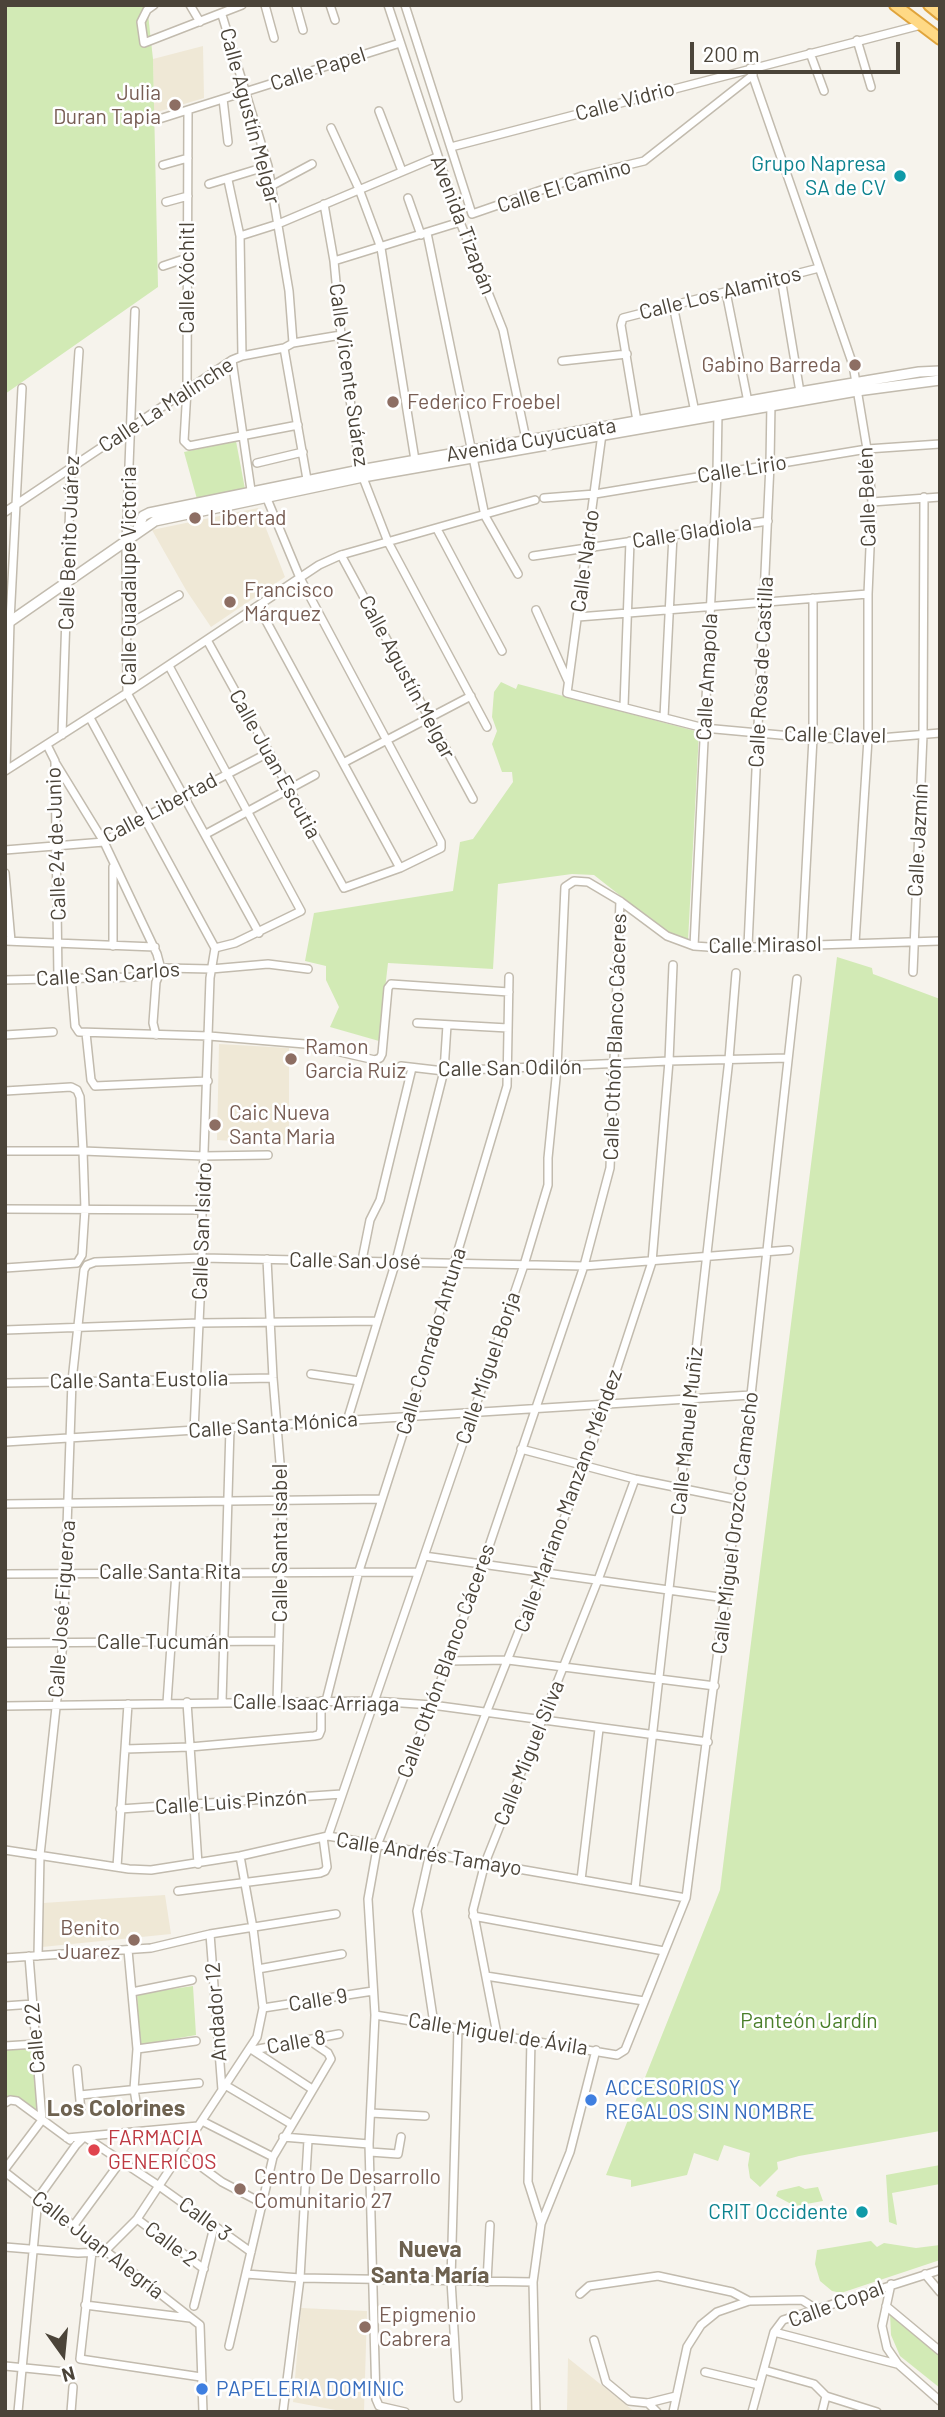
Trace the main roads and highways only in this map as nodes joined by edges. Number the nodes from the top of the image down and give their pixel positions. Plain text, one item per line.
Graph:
1 (895, 5) edge
2 (929, 5) edge
3 (940, 14) edge
4 (940, 39) edge

1 - 4 highway
2 - 3 highway

